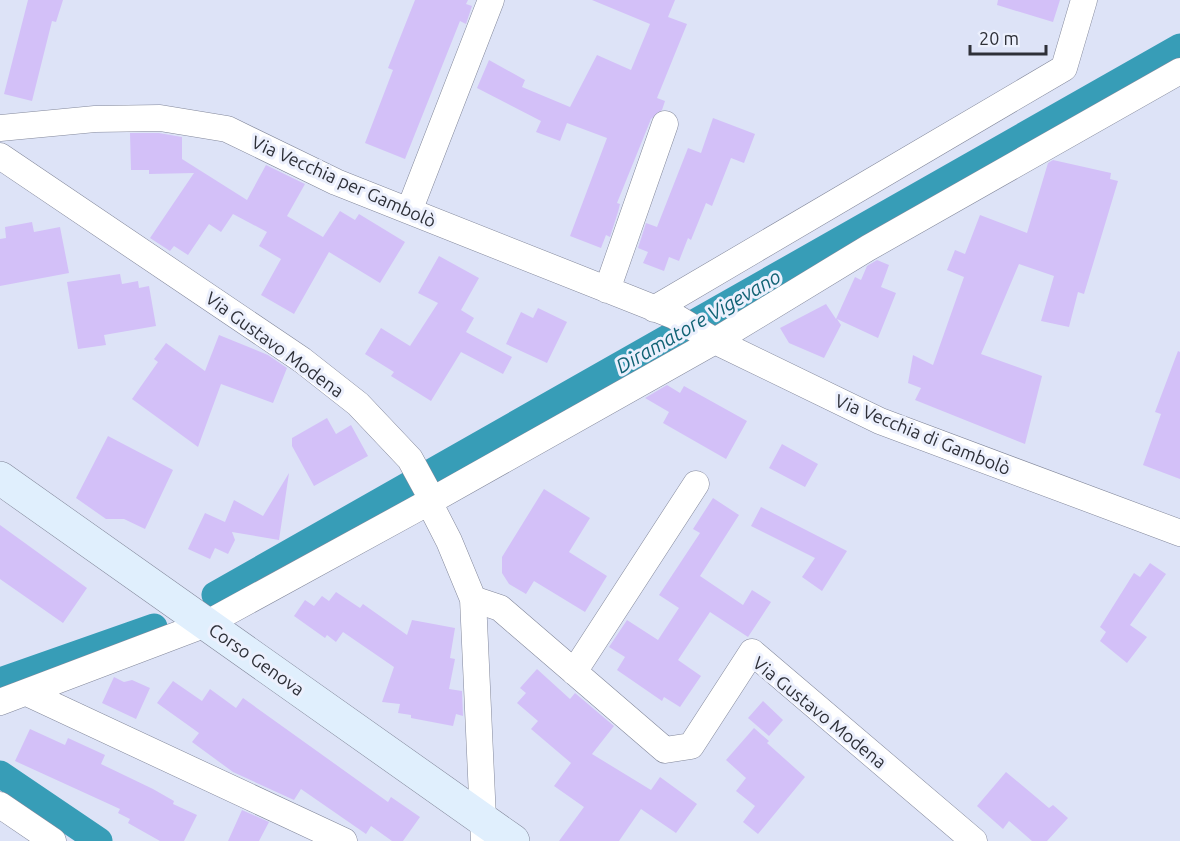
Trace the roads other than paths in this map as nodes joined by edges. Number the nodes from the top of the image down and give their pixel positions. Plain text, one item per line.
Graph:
1 (491, 0) edge
2 (1084, 0) edge
3 (1180, 71) edge
4 (665, 124) dead end
5 (0, 128) edge
6 (0, 156) edge
7 (409, 211) junction
8 (607, 290) junction
9 (664, 313) junction
10 (710, 337) junction
11 (0, 478) edge
12 (696, 484) dead end
13 (429, 497) junction
14 (1180, 533) edge
15 (473, 599) junction
16 (206, 624) junction
17 (574, 672) junction
18 (27, 693) junction
19 (0, 702) edge
20 (0, 806) edge
21 (483, 830) edge
22 (53, 841) edge
23 (344, 841) edge
24 (513, 841) edge
25 (974, 841) edge

1 - 7 street
2 - 9 street
3 - 10 street
4 - 8 street
5 - 7 street, Via Vecchia per Gambolò
6 - 13 street, Via Gustavo Modena
7 - 8 street, Via Vecchia per Gambolò
8 - 9 street, Via Vecchia per Gambolò
9 - 10 street, Via Vecchia di Gambolò
10 - 13 street
10 - 14 street, Via Vecchia di Gambolò
11 - 16 main road, Corso Genova
12 - 17 street
13 - 15 street, Via Gustavo Modena
13 - 16 street
15 - 17 street, Via Gustavo Modena
15 - 21 street, Via Gustavo Modena
16 - 18 street
16 - 21 main road, Corso Genova
17 - 25 street, Via Gustavo Modena
18 - 19 street
18 - 23 street
20 - 22 street
21 - 24 main road, Corso Genova

